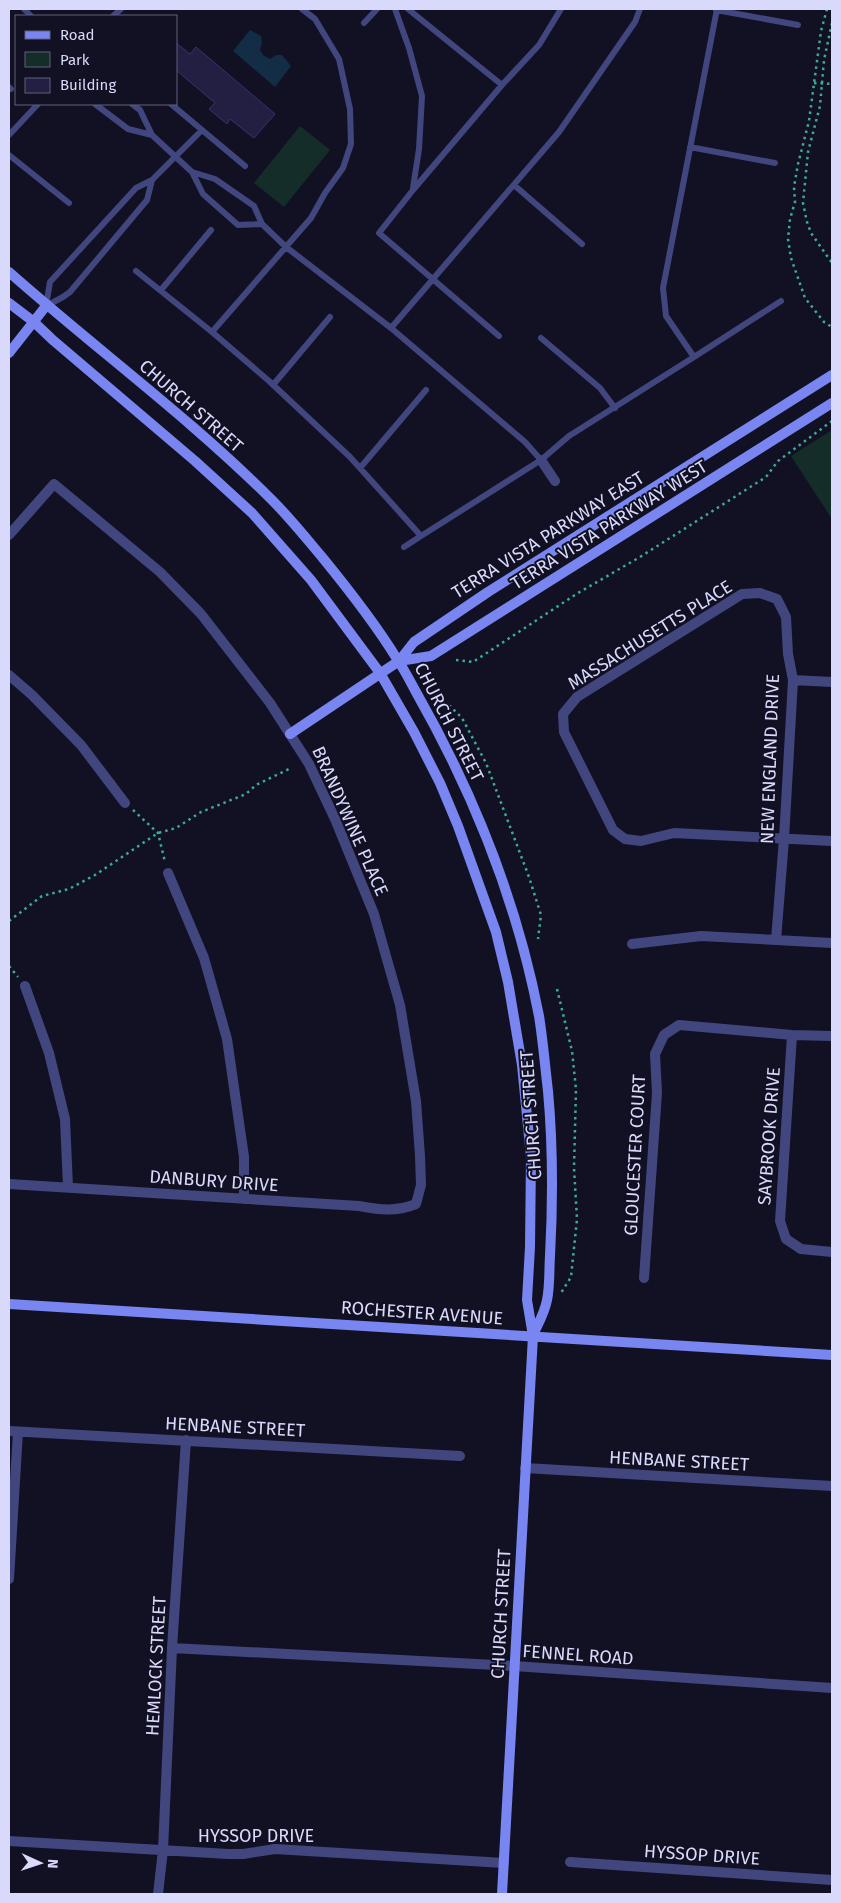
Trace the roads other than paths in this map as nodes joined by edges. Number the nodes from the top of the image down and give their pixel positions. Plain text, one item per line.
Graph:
1 (302, 9) edge
2 (377, 9) edge
3 (395, 9) edge
4 (408, 9) edge
5 (561, 9) edge
6 (640, 9) edge
7 (716, 10) edge
8 (364, 23) dead end
9 (798, 25) dead end
10 (502, 86) junction
11 (37, 105) edge
12 (96, 105) edge
13 (133, 105) edge
14 (172, 105) edge
15 (201, 131) junction
16 (9, 135) edge
17 (152, 135) junction
18 (690, 147) junction
19 (9, 154) edge
20 (175, 158) junction
21 (774, 163) dead end
22 (245, 166) dead end
23 (192, 172) junction
24 (152, 180) junction
25 (514, 185) junction
26 (413, 190) junction
27 (70, 203) dead end
28 (262, 224) junction
29 (211, 230) dead end
30 (582, 244) dead end
31 (286, 247) junction
32 (136, 270) dead end
33 (9, 272) edge
34 (433, 280) junction
35 (161, 290) junction
36 (782, 301) dead end
37 (9, 303) edge
38 (46, 306) junction
39 (330, 317) dead end
40 (34, 322) junction
41 (392, 328) junction
42 (212, 332) junction
43 (499, 336) dead end
44 (541, 338) dead end
45 (9, 353) edge
46 (694, 357) junction
47 (832, 375) edge
48 (273, 385) junction
49 (426, 390) dead end
50 (832, 403) edge
51 (615, 408) junction
52 (541, 460) junction
53 (360, 468) junction
54 (555, 481) dead end
55 (9, 535) edge
56 (421, 536) junction
57 (404, 547) dead end
58 (760, 593) joint
59 (399, 661) junction
60 (380, 673) junction
61 (9, 675) edge
62 (793, 680) junction
63 (832, 682) edge
64 (290, 734) junction
65 (125, 803) road end
66 (784, 839) junction
67 (832, 841) edge
68 (168, 873) road end
69 (776, 940) junction
70 (832, 943) edge
71 (632, 944) dead end
72 (25, 986) dead end
73 (792, 1035) junction
74 (832, 1036) edge
75 (9, 1184) edge
76 (68, 1187) junction
77 (244, 1199) junction
78 (416, 1204) joint
79 (832, 1252) edge
80 (644, 1278) dead end
81 (9, 1304) edge
82 (533, 1336) junction
83 (832, 1355) edge
84 (13, 1431) edge
85 (186, 1440) junction
86 (460, 1456) dead end
87 (525, 1468) junction
88 (832, 1486) edge
89 (9, 1579) edge
90 (172, 1648) junction
91 (514, 1666) junction
92 (832, 1688) edge
93 (9, 1841) edge
94 (163, 1850) junction
95 (570, 1862) dead end
96 (504, 1863) junction
97 (832, 1880) edge
98 (158, 1894) edge
99 (502, 1894) edge

1 - 31 lane
2 - 8 lane
3 - 26 lane
4 - 10 lane
5 - 10 lane
6 - 25 lane
7 - 9 lane
7 - 18 lane
10 - 26 lane
11 - 16 lane
12 - 17 lane
13 - 17 lane
14 - 15 lane
15 - 20 lane
15 - 22 lane
17 - 20 lane
18 - 21 lane
18 - 46 lane
19 - 27 lane
20 - 23 lane
20 - 24 lane
23 - 28 lane
23 - 28 lane
24 - 38 lane
24 - 38 lane
25 - 30 lane
25 - 34 lane
26 - 34 lane
28 - 31 lane
29 - 35 lane
31 - 41 lane
31 - 42 lane
32 - 35 lane
33 - 38 main road, CHURCH STREET
34 - 41 lane
34 - 43 lane
35 - 42 lane
36 - 46 lane
37 - 40 main road, CHURCH STREET
38 - 40 main road
38 - 59 main road, CHURCH STREET
39 - 48 lane
40 - 45 main road
40 - 60 main road, CHURCH STREET
41 - 52 lane
42 - 48 lane
44 - 51 lane
46 - 51 lane
47 - 59 main road, TERRA VISTA PARKWAY EAST
48 - 53 lane
49 - 53 lane
50 - 59 main road, TERRA VISTA PARKWAY WEST
51 - 52 lane
52 - 54 street
52 - 56 lane
53 - 56 lane
55 - 64 street, BRANDYWINE PLACE
56 - 57 lane
58 - 62 street, NEW ENGLAND DRIVE
58 - 66 street, MASSACHUSETTS PLACE
59 - 60 main road, TERRA VISTA PARKWAY EAST
59 - 82 main road, CHURCH STREET
60 - 64 main road, TERRA VISTA PARKWAY EAST
60 - 82 main road, CHURCH STREET
61 - 65 street
62 - 63 street
62 - 66 street, NEW ENGLAND DRIVE
64 - 78 street, BRANDYWINE PLACE
66 - 67 street
66 - 69 street, NEW ENGLAND DRIVE
68 - 77 street
69 - 70 street
69 - 71 street
72 - 76 street
73 - 74 street
73 - 79 street, SAYBROOK DRIVE
73 - 80 street, GLOUCESTER COURT
75 - 76 street, DANBURY DRIVE
76 - 77 street, DANBURY DRIVE
77 - 78 street, DANBURY DRIVE
81 - 82 main road, ROCHESTER AVENUE
82 - 83 main road, ROCHESTER AVENUE
82 - 87 main road, CHURCH STREET
84 - 85 street, HENBANE STREET
84 - 89 street
85 - 86 street, HENBANE STREET
85 - 90 street, HEMLOCK STREET
87 - 88 street, HENBANE STREET
87 - 91 main road, CHURCH STREET
90 - 91 street, FENNEL ROAD
90 - 94 street, HEMLOCK STREET
91 - 92 street, FENNEL ROAD
91 - 96 main road, CHURCH STREET
93 - 94 street, HYSSOP DRIVE
94 - 96 street, HYSSOP DRIVE
94 - 98 street, HEMLOCK STREET
95 - 97 street, HYSSOP DRIVE
96 - 99 main road, CHURCH STREET

